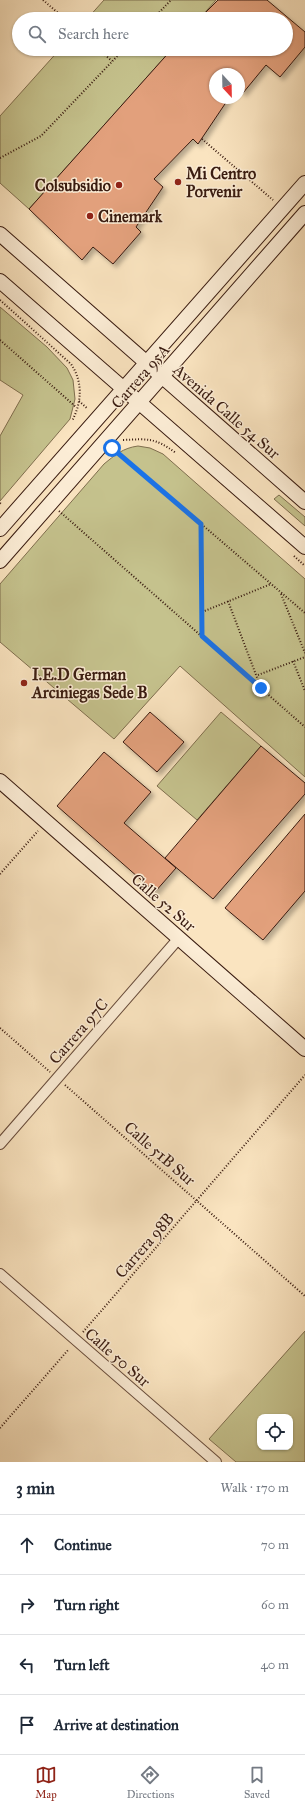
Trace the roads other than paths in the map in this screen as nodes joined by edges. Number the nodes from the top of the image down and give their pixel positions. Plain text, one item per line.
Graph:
1 (305, 183) edge
2 (304, 217) edge
3 (0, 234) edge
4 (0, 281) edge
5 (146, 363) junction
6 (162, 376) junction
7 (124, 389) junction
8 (139, 402) junction
9 (305, 502) edge
10 (0, 529) edge
11 (305, 547) edge
12 (0, 561) edge
13 (0, 781) edge
14 (179, 938) junction
15 (305, 1049) edge
16 (0, 1144) edge
17 (0, 1274) edge
18 (216, 1462) edge

1 - 5 street, Carrera 95A
2 - 6 street, Carrera 95A
3 - 5 street, Avenida Calle 54 Sur
4 - 7 street
5 - 6 street, Avenida Calle 54 Sur
5 - 7 street, Carrera 95A
6 - 8 street, Carrera 95A
6 - 9 street, Avenida Calle 54 Sur
7 - 8 street
7 - 10 street, Carrera 95A
8 - 11 street
8 - 12 street, Carrera 95A
13 - 14 street, Calle 52 Sur
14 - 15 street, Calle 52 Sur
14 - 16 street, Carrera 97C
17 - 18 street, Calle 50 Sur

